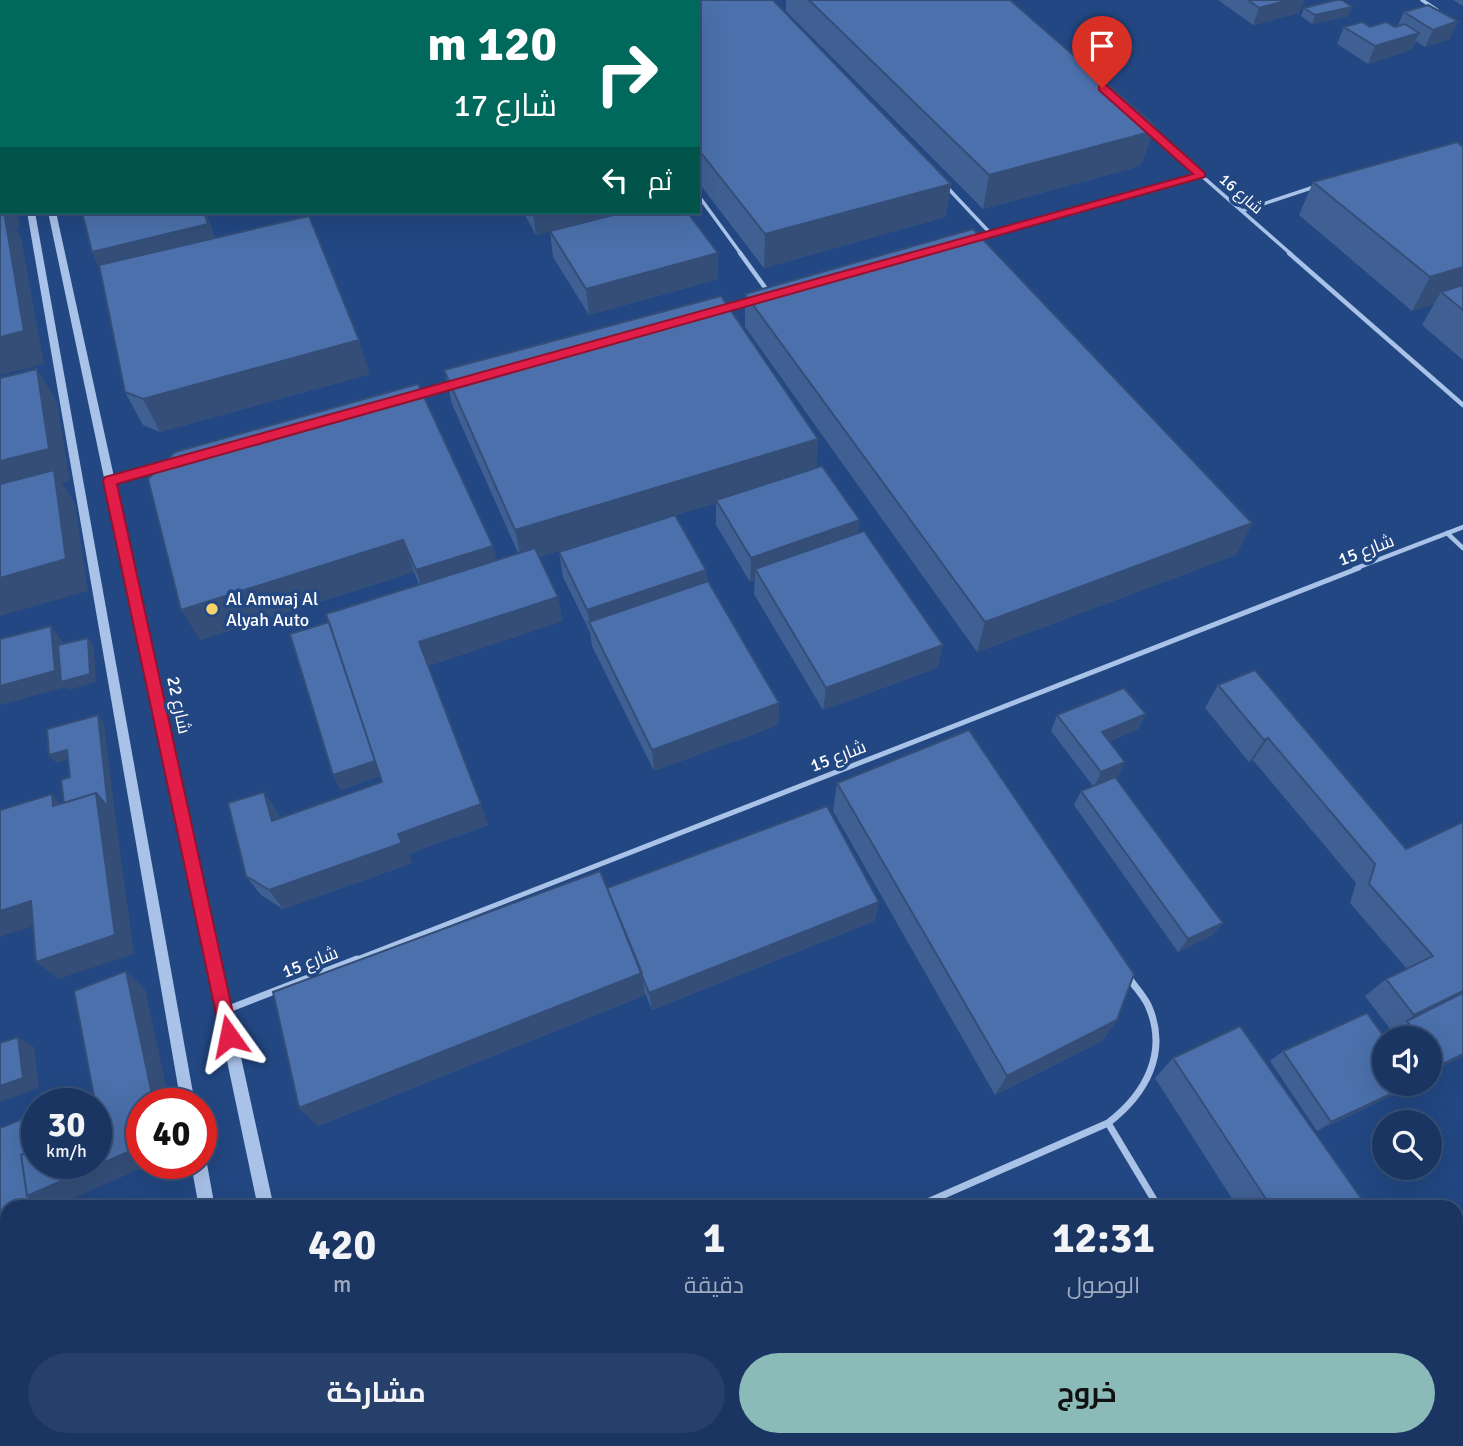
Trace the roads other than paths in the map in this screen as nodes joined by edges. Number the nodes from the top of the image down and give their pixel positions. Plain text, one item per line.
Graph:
1 (1422, 0) edge
2 (1442, 13) edge
3 (1139, 120) edge
4 (1201, 175) junction
5 (943, 183) edge
6 (1316, 186) edge
7 (700, 198) edge
8 (1242, 211) junction
9 (31, 214) edge
10 (52, 214) edge
11 (990, 234) junction
12 (965, 241) edge
13 (718, 310) edge
14 (454, 384) edge
15 (414, 396) edge
16 (1463, 405) edge
17 (176, 462) edge
18 (110, 481) junction
19 (1463, 527) edge
20 (1447, 533) junction
21 (1463, 548) edge
22 (1124, 971) edge
23 (223, 1011) junction
24 (185, 1088) edge
25 (1108, 1123) junction
26 (201, 1179) edge
27 (205, 1200) edge
28 (264, 1200) edge
29 (932, 1200) edge
30 (1154, 1200) edge

1 - 2 lane
3 - 4 lane, شارع 16
4 - 8 lane, شارع 16
4 - 11 lane
5 - 11 lane
6 - 8 lane
7 - 13 lane
8 - 16 lane, شارع 16
9 - 24 street
10 - 18 street, شارع 22
11 - 12 lane
14 - 15 lane
17 - 18 lane
18 - 23 street, شارع 22
19 - 20 lane, شارع 15
20 - 21 lane
20 - 23 lane, شارع 15
22 - 25 lane
23 - 28 street, شارع 22
25 - 29 lane
25 - 30 lane
26 - 27 street

